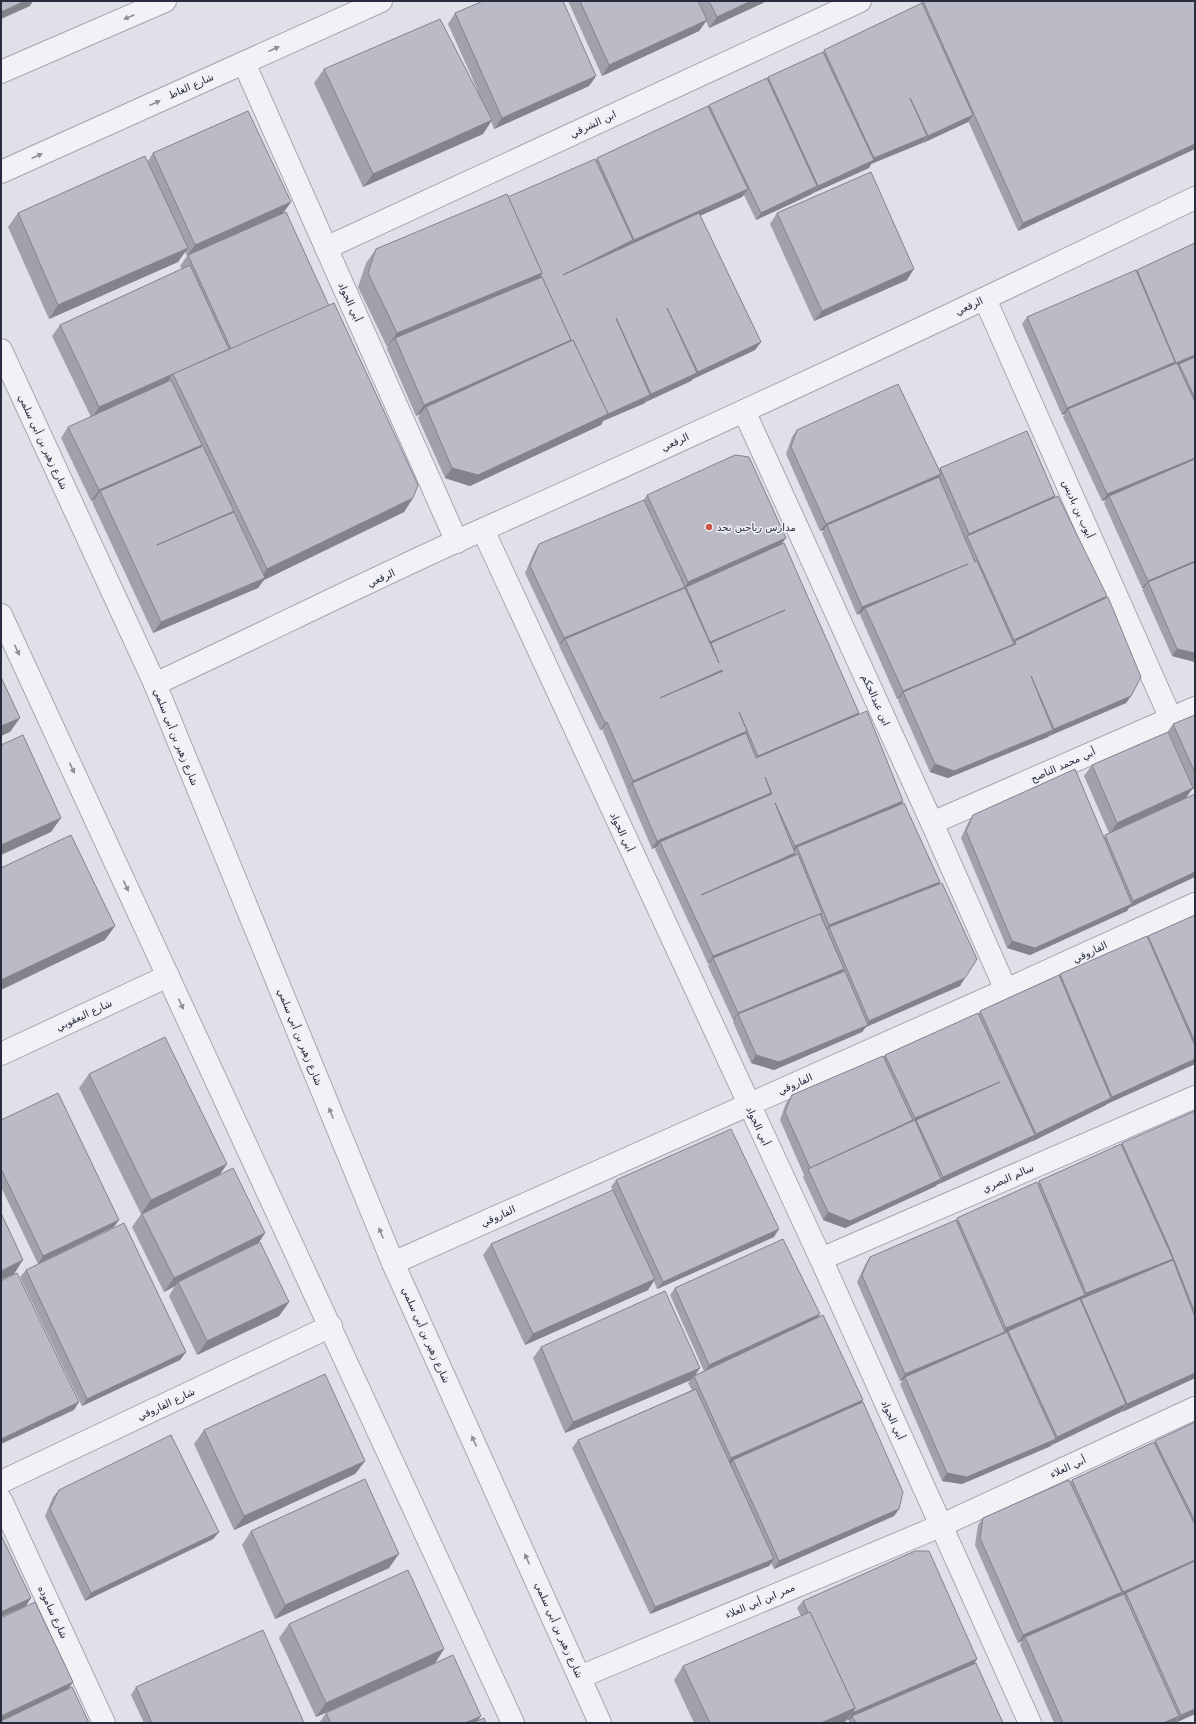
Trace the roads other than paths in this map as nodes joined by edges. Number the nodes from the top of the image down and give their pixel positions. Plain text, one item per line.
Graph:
1 (165, 1) edge
2 (381, 1) edge
3 (860, 1) edge
4 (244, 63) junction
5 (1, 72) edge
6 (1, 172) edge
7 (1195, 198) edge
8 (326, 248) junction
9 (985, 299) junction
10 (1, 350) edge
11 (744, 411) junction
12 (484, 530) junction
13 (457, 542) junction
14 (1, 615) edge
15 (155, 684) junction
16 (1195, 708) edge
17 (1171, 719) junction
18 (932, 823) junction
19 (1195, 904) edge
20 (168, 976) junction
21 (1006, 990) junction
22 (1, 1054) edge
23 (1195, 1097) edge
24 (748, 1105) junction
25 (821, 1259) junction
26 (393, 1262) junction
27 (331, 1326) junction
28 (1195, 1408) edge
29 (1, 1482) edge
30 (1, 1500) edge
31 (940, 1526) junction
32 (580, 1676) junction
33 (104, 1723) edge
34 (513, 1723) edge
35 (600, 1723) edge
36 (1030, 1723) edge

1 -> 5 street
4 -> 2 street, شارع الغاط
3 - 8 street, ابن الشرقي
6 -> 4 street, شارع الغاط
4 - 8 street, أبي الجواد
7 - 9 street, الرقعي
8 - 13 street, أبي الجواد
9 - 11 street, الرقعي
9 - 17 street, أيوب بن باديس
10 - 15 street, شارع زهير بن أبي سلمي
11 - 12 street, الرقعي
11 - 18 street, ابن عبدالحكم
12 - 13 street, الرقعي
12 - 24 street, أبي الجواد
13 - 15 street, الرقعي
14 -> 20 street
26 -> 15 street, شارع زهير بن أبي سلمي
16 - 17 street, أبي محمد الناصح
17 - 18 street, أبي محمد الناصح
18 - 21 street, ابن عبدالحكم
19 - 21 street, الفاروقي
20 - 22 street, شارع اليعقوبي
20 -> 27 street
21 - 24 street, الفاروقي
23 - 25 street, سالم البصري
24 - 25 street, أبي الجواد
24 - 26 street, الفاروقي
25 - 31 street, أبي الجواد
32 -> 26 street, شارع زهير بن أبي سلمي
27 - 29 street, شارع الفاروقي
27 - 34 street
28 - 31 street, أبي العلاء
30 - 33 street, شارع ساموده
31 - 32 street, ممر ابن أبي العلاء
31 - 36 street, أبي الجواد
32 - 35 street, شارع زهير بن أبي سلمي

